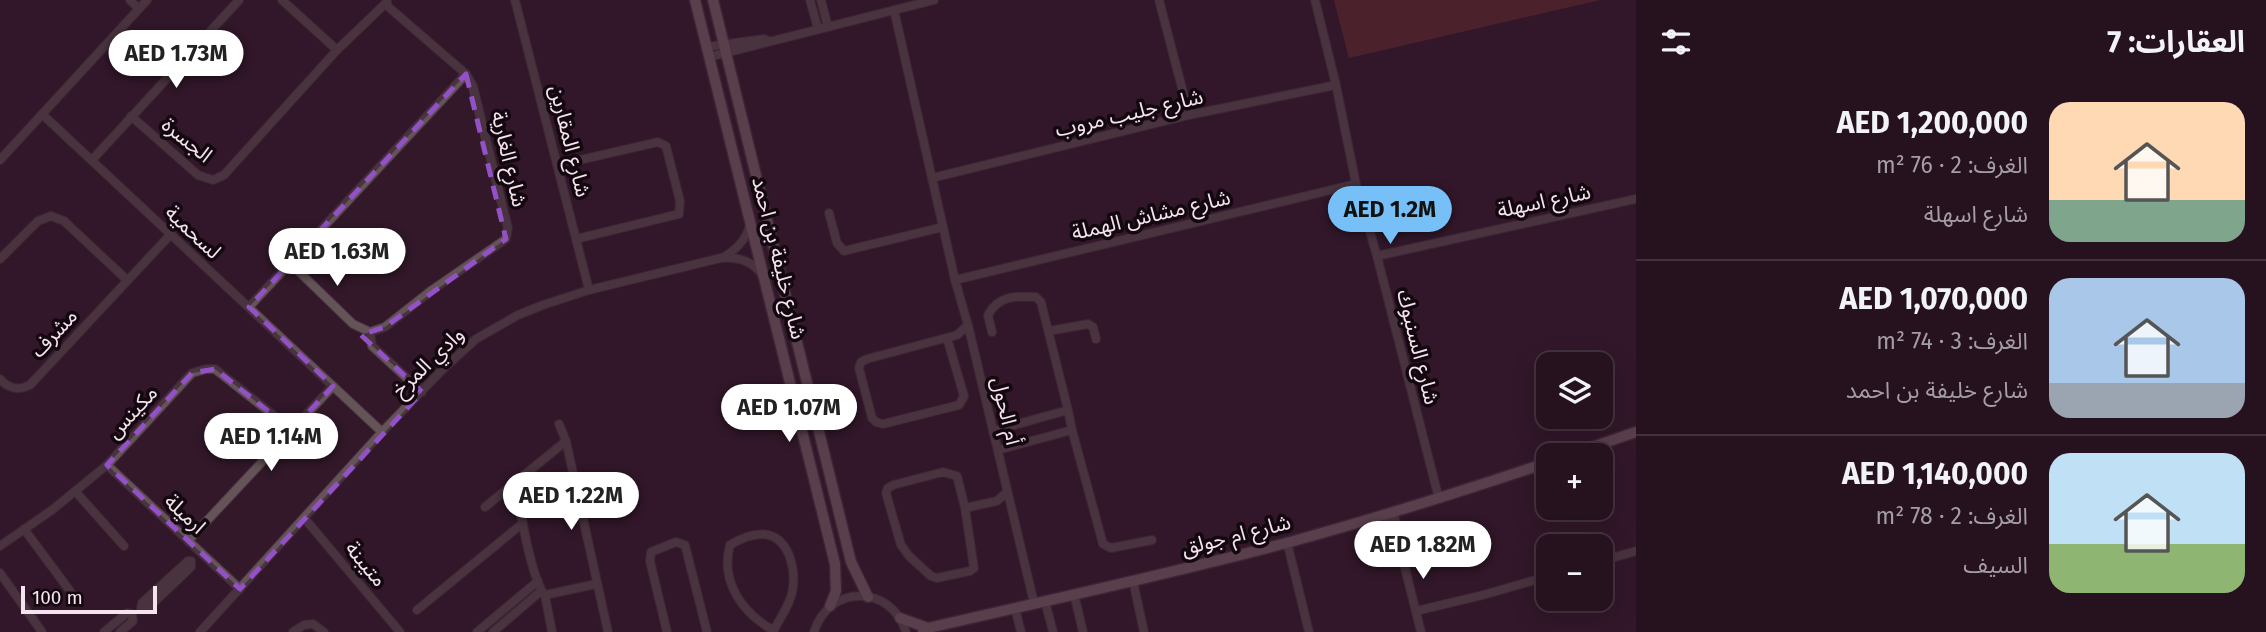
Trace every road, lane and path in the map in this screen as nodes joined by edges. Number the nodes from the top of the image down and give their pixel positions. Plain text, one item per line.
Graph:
1 (130, 0) edge
2 (147, 0) edge
3 (239, 0) edge
4 (282, 0) edge
5 (516, 0) edge
6 (695, 0) edge
7 (713, 0) edge
8 (810, 0) edge
9 (821, 0) edge
10 (934, 0) edge
11 (1159, 0) edge
12 (1315, 0) edge
13 (387, 2) edge
14 (139, 9) junction
15 (894, 10) junction
16 (828, 27) junction
17 (818, 29) junction
18 (725, 49) junction
19 (337, 50) junction
20 (707, 52) junction
21 (466, 74) junction
22 (1336, 85) junction
23 (42, 114) junction
24 (131, 116) junction
25 (1189, 116) junction
26 (0, 160) edge
27 (92, 160) junction
28 (558, 165) junction
29 (932, 178) junction
30 (1356, 184) junction
31 (1636, 199) edge
32 (829, 213) dead end
33 (751, 222) junction
34 (943, 227) junction
35 (171, 234) junction
36 (576, 239) junction
37 (1377, 256) junction
38 (721, 258) junction
39 (0, 259) edge
40 (290, 262) junction
41 (127, 280) junction
42 (955, 280) junction
43 (766, 282) junction
44 (589, 290) junction
45 (248, 307) junction
46 (968, 325) junction
47 (1049, 331) junction
48 (370, 332) junction
49 (992, 332) dead end
50 (947, 338) junction
51 (1096, 339) dead end
52 (0, 379) edge
53 (333, 386) junction
54 (422, 392) junction
55 (1068, 410) junction
56 (559, 424) dead end
57 (292, 430) junction
58 (1072, 430) junction
59 (993, 431) junction
60 (382, 432) junction
61 (1636, 432) edge
62 (566, 441) junction
63 (1604, 443) edge
64 (998, 450) junction
65 (107, 466) junction
66 (1536, 466) edge
67 (515, 481) junction
68 (75, 491) junction
69 (1007, 492) junction
70 (1439, 499) junction
71 (485, 507) dead end
72 (965, 508) junction
73 (1390, 513) junction
74 (305, 519) junction
75 (523, 523) junction
76 (24, 529) junction
77 (1152, 540) dead end
78 (188, 541) junction
79 (1287, 542) junction
80 (0, 546) edge
81 (124, 546) dead end
82 (200, 551) junction
83 (1636, 551) edge
84 (1613, 558) edge
85 (0, 573) edge
86 (1536, 580) edge
87 (538, 581) junction
88 (1133, 581) junction
89 (596, 584) junction
90 (240, 589) junction
91 (70, 591) dead end
92 (158, 593) dead end
93 (543, 593) junction
94 (1074, 594) junction
95 (868, 597) junction
96 (1039, 602) junction
97 (830, 606) junction
98 (1015, 608) junction
99 (416, 610) dead end
100 (1416, 611) junction
101 (900, 618) junction
102 (109, 630) edge
103 (926, 630) edge
104 (773, 631) edge
105 (42, 632) edge
106 (120, 632) edge
107 (200, 632) edge
108 (293, 632) edge
109 (324, 632) edge
110 (400, 632) edge
111 (477, 632) edge
112 (493, 632) edge
113 (552, 632) edge
114 (608, 632) edge
115 (667, 632) edge
116 (707, 632) edge
117 (814, 632) edge
118 (906, 632) edge
119 (1021, 632) edge
120 (1053, 632) edge
121 (1083, 632) edge
122 (1144, 632) edge
123 (1309, 632) edge
124 (1421, 632) edge

1 - 14 street
2 - 14 street
3 - 24 street, الجسرة
4 - 19 street
5 - 28 street, شارع المقارين
6 - 20 street, شارع خليفة بن احمد
7 - 18 street, شارع خليفة بن احمد
8 - 17 street
9 - 16 street
10 - 15 street
11 - 25 street
12 - 22 street, شارع السنبوك
13 - 19 street, الجسرة
13 - 21 street
14 - 23 street
15 - 16 street
15 - 29 street, أم الحول
16 - 17 street
17 - 18 street
18 - 20 street
18 - 95 street, شارع خليفة بن احمد
19 - 24 street, الجسرة
20 - 33 street, شارع خليفة بن احمد
21 - 40 street
21 - 48 street, شارع الغارية
22 - 25 street, شارع جليب مروب
22 - 30 street, شارع السنبوك
23 - 26 street
23 - 27 street, لسحمية
24 - 27 street, الجسرة
25 - 29 street, شارع جليب مروب
27 - 35 street, لسحمية
28 - 36 street, شارع المقارين
28 - 36 street
29 - 34 street, أم الحول
30 - 37 street, شارع السنبوك
30 - 42 street, شارع مشاش الهملة
31 - 37 street, شارع اسهلة
32 - 34 street
33 - 38 street, وادي المرخ
33 - 43 street, شارع خليفة بن احمد
34 - 42 street, أم الحول
35 - 41 street, مشرف
35 - 45 street, لسحمية
36 - 44 street, شارع المقارين
37 - 70 street, شارع السنبوك
38 - 43 street, وادي المرخ
38 - 44 street, وادي المرخ
39 - 41 street
40 - 45 street
40 - 48 street
41 - 52 street, مشرف
42 - 46 street, أم الحول
43 - 97 street, شارع خليفة بن احمد
44 - 54 street, وادي المرخ
45 - 53 street, لسحمية
46 - 50 street
46 - 59 street, أم الحول
47 - 49 street
47 - 51 street
47 - 55 street
48 - 54 street
50 - 50 street
53 - 57 street
53 - 60 street, لسحمية
54 - 60 street, وادي المرخ
55 - 58 street
55 - 59 street
56 - 62 street
57 - 65 street, مكينس
57 - 78 street
58 - 64 street
58 - 77 street
59 - 64 street, أم الحول
60 - 74 street, وادي المرخ
61 - 63 street
62 - 67 street
62 - 89 street
64 - 69 street, أم الحول
65 - 68 street, مكينس
65 - 78 street, ارميلة
66 - 70 street, شارع ام جولق
67 - 71 street
67 - 75 street
68 - 76 street, مكينس
68 - 81 street
69 - 72 street
69 - 96 street, أم الحول
70 - 73 street, شارع ام جولق
72 - 72 street
73 - 79 street, شارع ام جولق
73 - 100 street
74 - 90 street, وادي المرخ
74 - 110 street, متيبنة
75 - 87 street
75 - 99 street
76 - 80 street, مكينس
76 - 91 street
78 - 82 street, ارميلة
79 - 88 street, شارع ام جولق
79 - 123 street
82 - 90 street, ارميلة
82 - 92 street
83 - 84 street
85 - 105 street
86 - 100 street
87 - 93 street
87 - 111 street
88 - 94 street, شارع ام جولق
88 - 122 street
89 - 93 street
89 - 114 street
90 - 107 street, وادي المرخ
93 - 112 street
93 - 113 street
94 - 96 street, شارع ام جولق
94 - 121 street
95 - 97 street
95 - 101 street
96 - 98 street, شارع ام جولق
96 - 120 street, أم الحول
97 - 117 street
98 - 103 street, شارع ام جولق
98 - 119 street
100 - 124 street
101 - 103 street, شارع ام جولق
101 - 118 street
102 - 106 street
104 - 104 street
108 - 109 street
115 - 116 street

